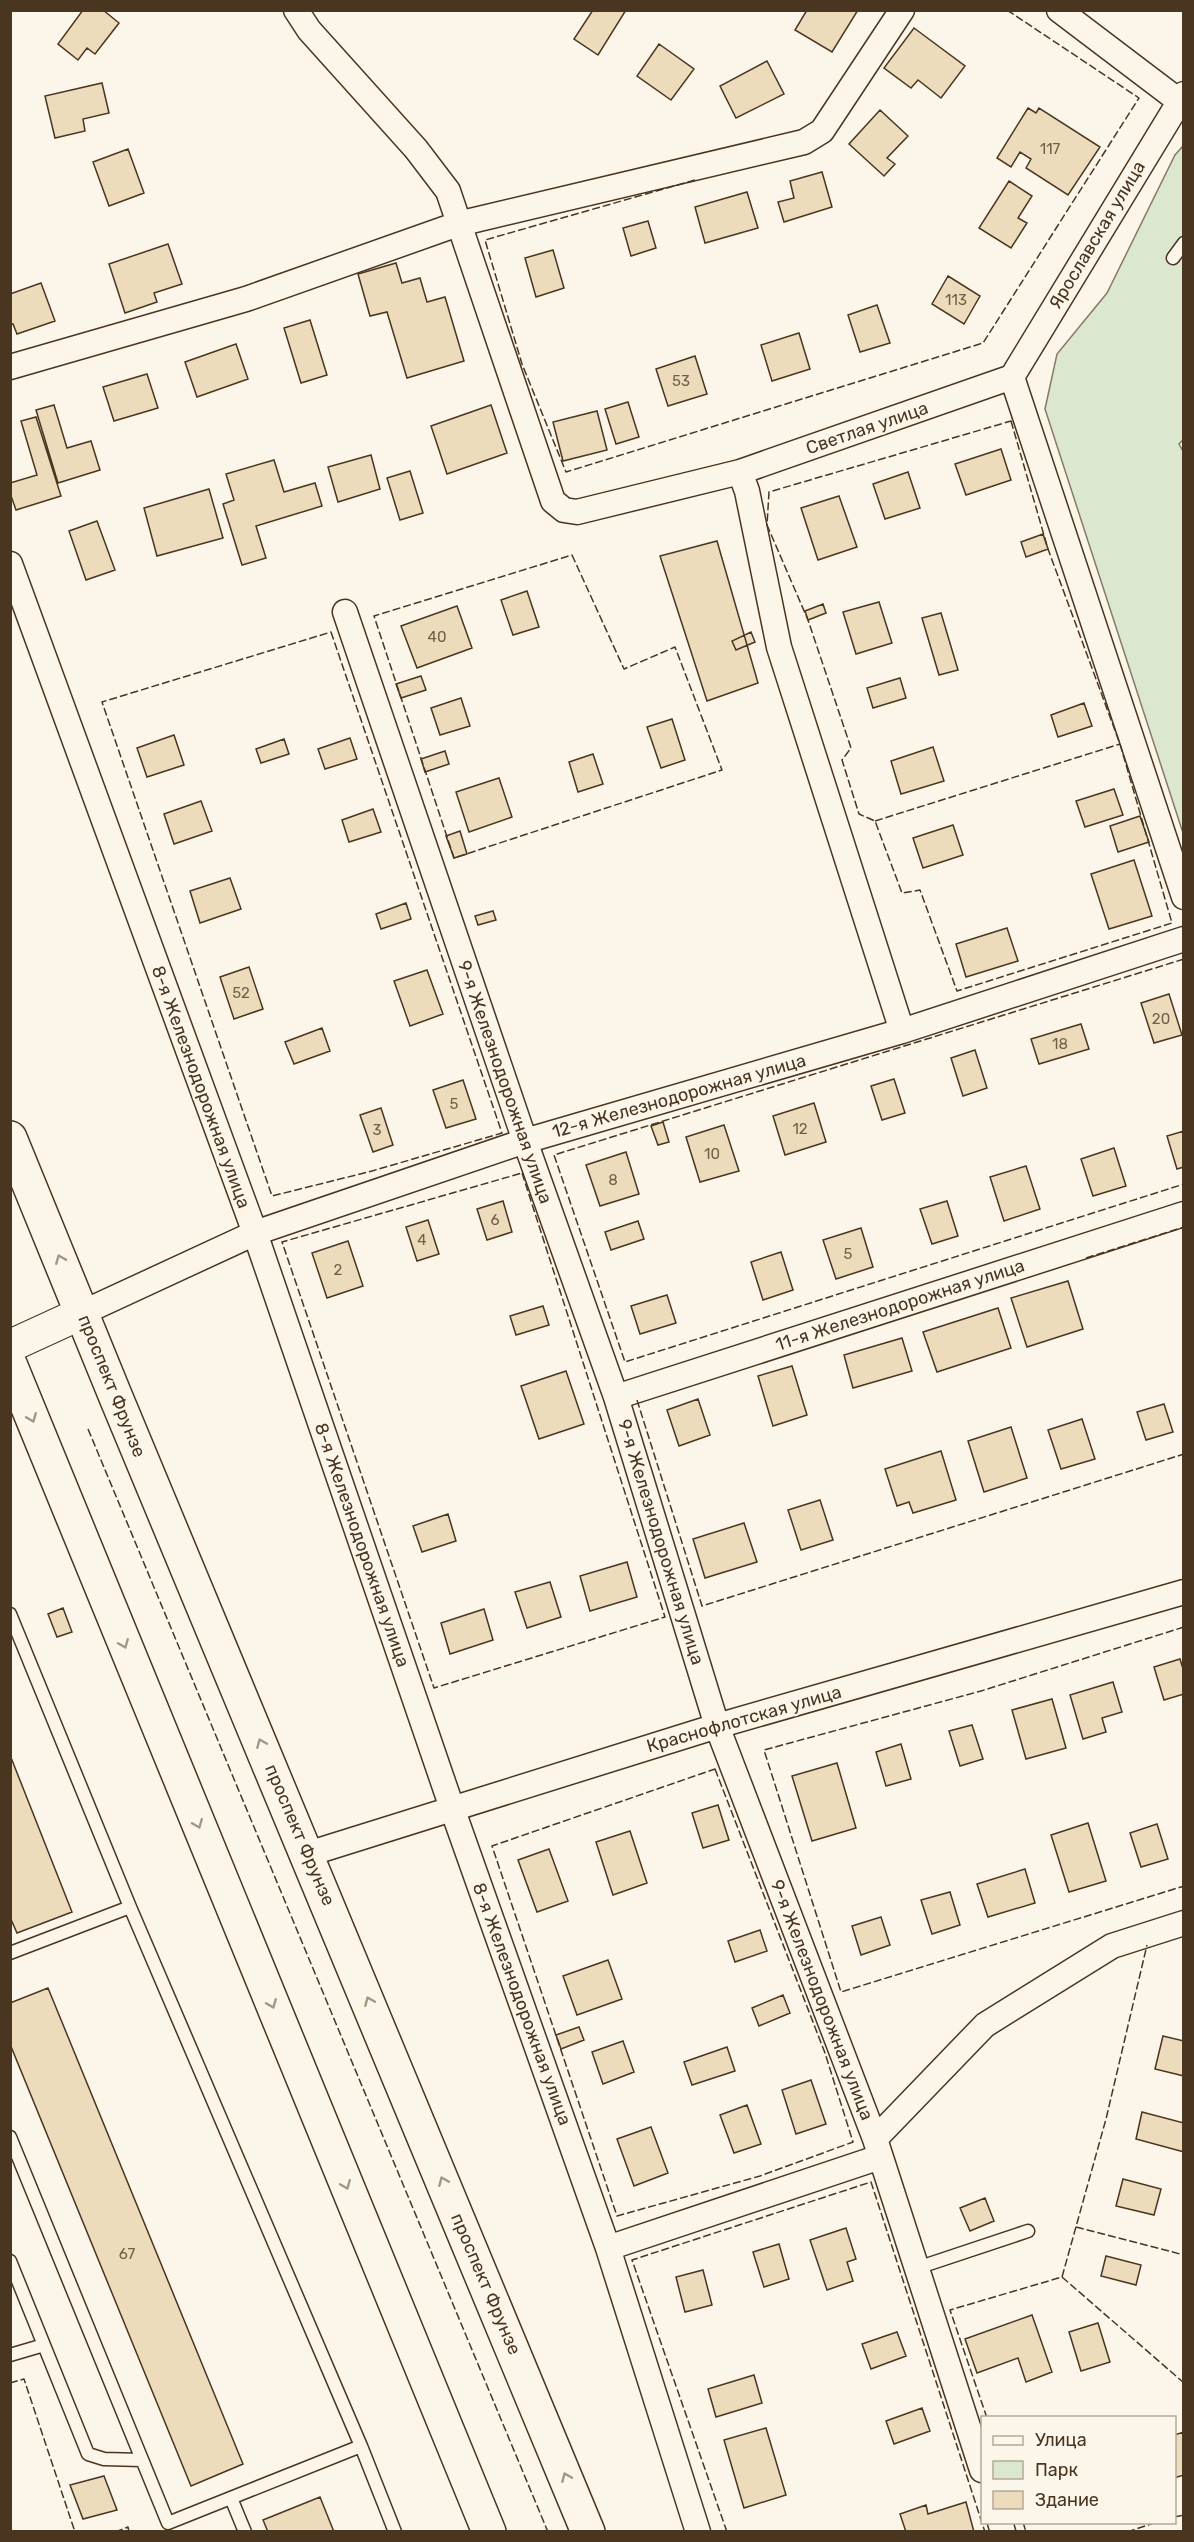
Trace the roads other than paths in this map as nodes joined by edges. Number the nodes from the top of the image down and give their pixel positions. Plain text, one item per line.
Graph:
1 (902, 10) edge
2 (1059, 10) edge
3 (303, 20) edge
4 (1181, 97) edge
5 (458, 224) junction
6 (1184, 243) edge
7 (1173, 258) dead end
8 (10, 367) edge
9 (1012, 376) junction
10 (744, 481) junction
11 (10, 564) edge
12 (345, 612) dead end
13 (1184, 897) edge
14 (1184, 939) edge
15 (902, 1031) junction
16 (10, 1138) edge
17 (525, 1141) junction
18 (1184, 1214) edge
19 (255, 1233) junction
20 (82, 1314) junction
21 (10, 1346) edge
22 (10, 1364) edge
23 (616, 1397) junction
24 (1184, 1592) edge
25 (10, 1614) edge
26 (717, 1726) junction
27 (452, 1808) junction
28 (308, 1854) junction
29 (130, 1907) junction
30 (1184, 1923) edge
31 (10, 1953) edge
32 (10, 2137) edge
33 (877, 2148) junction
34 (1028, 2231) dead end
35 (608, 2248) junction
36 (10, 2261) edge
37 (917, 2268) junction
38 (44, 2345) junction
39 (10, 2355) edge
40 (361, 2446) junction
41 (142, 2460) junction
42 (981, 2467) edge
43 (231, 2498) junction
44 (245, 2532) edge
45 (395, 2532) edge
46 (489, 2532) edge
47 (588, 2532) edge
48 (698, 2532) edge

1 - 5 street
2 - 4 street
3 - 5 street
4 - 9 street, Ярославская улица
5 - 8 street
5 - 10 street, Светлая улица
6 - 7 lane
9 - 10 street, Светлая улица
9 - 13 street
10 - 15 street
11 - 19 street, 8-я Железнодорожная улица
12 - 17 street, 9-я Железнодорожная улица
14 - 15 street, 12-я Железнодорожная улица
15 - 17 street, 12-я Железнодорожная улица
20 -> 16 main road, проспект Фрунзе
17 - 19 street, 12-я Железнодорожная улица
17 - 23 street, 9-я Железнодорожная улица
18 - 23 street, 11-я Железнодорожная улица
19 - 20 street, 12-я Железнодорожная улица
19 - 27 street, 8-я Железнодорожная улица
20 - 21 street
28 -> 20 main road, проспект Фрунзе
22 -> 46 main road
23 - 26 street, 9-я Железнодорожная улица
24 - 26 street, Краснофлотская улица
25 - 29 lane
26 - 27 street, Краснофлотская улица
26 - 33 street, 9-я Железнодорожная улица
27 - 28 street, Краснофлотская улица
27 - 35 street, 8-я Железнодорожная улица
47 -> 28 main road, проспект Фрунзе
29 - 31 lane
29 - 40 lane
30 - 33 street
32 - 41 lane
33 - 35 street
33 - 37 street, 9-я Железнодорожная улица
34 - 37 lane
35 - 48 street, 8-я Железнодорожная улица
36 - 38 lane
37 - 42 street, 9-я Железнодорожная улица
38 - 39 lane
38 - 41 lane
40 - 43 lane
40 - 45 lane
41 - 43 lane
43 - 44 lane

